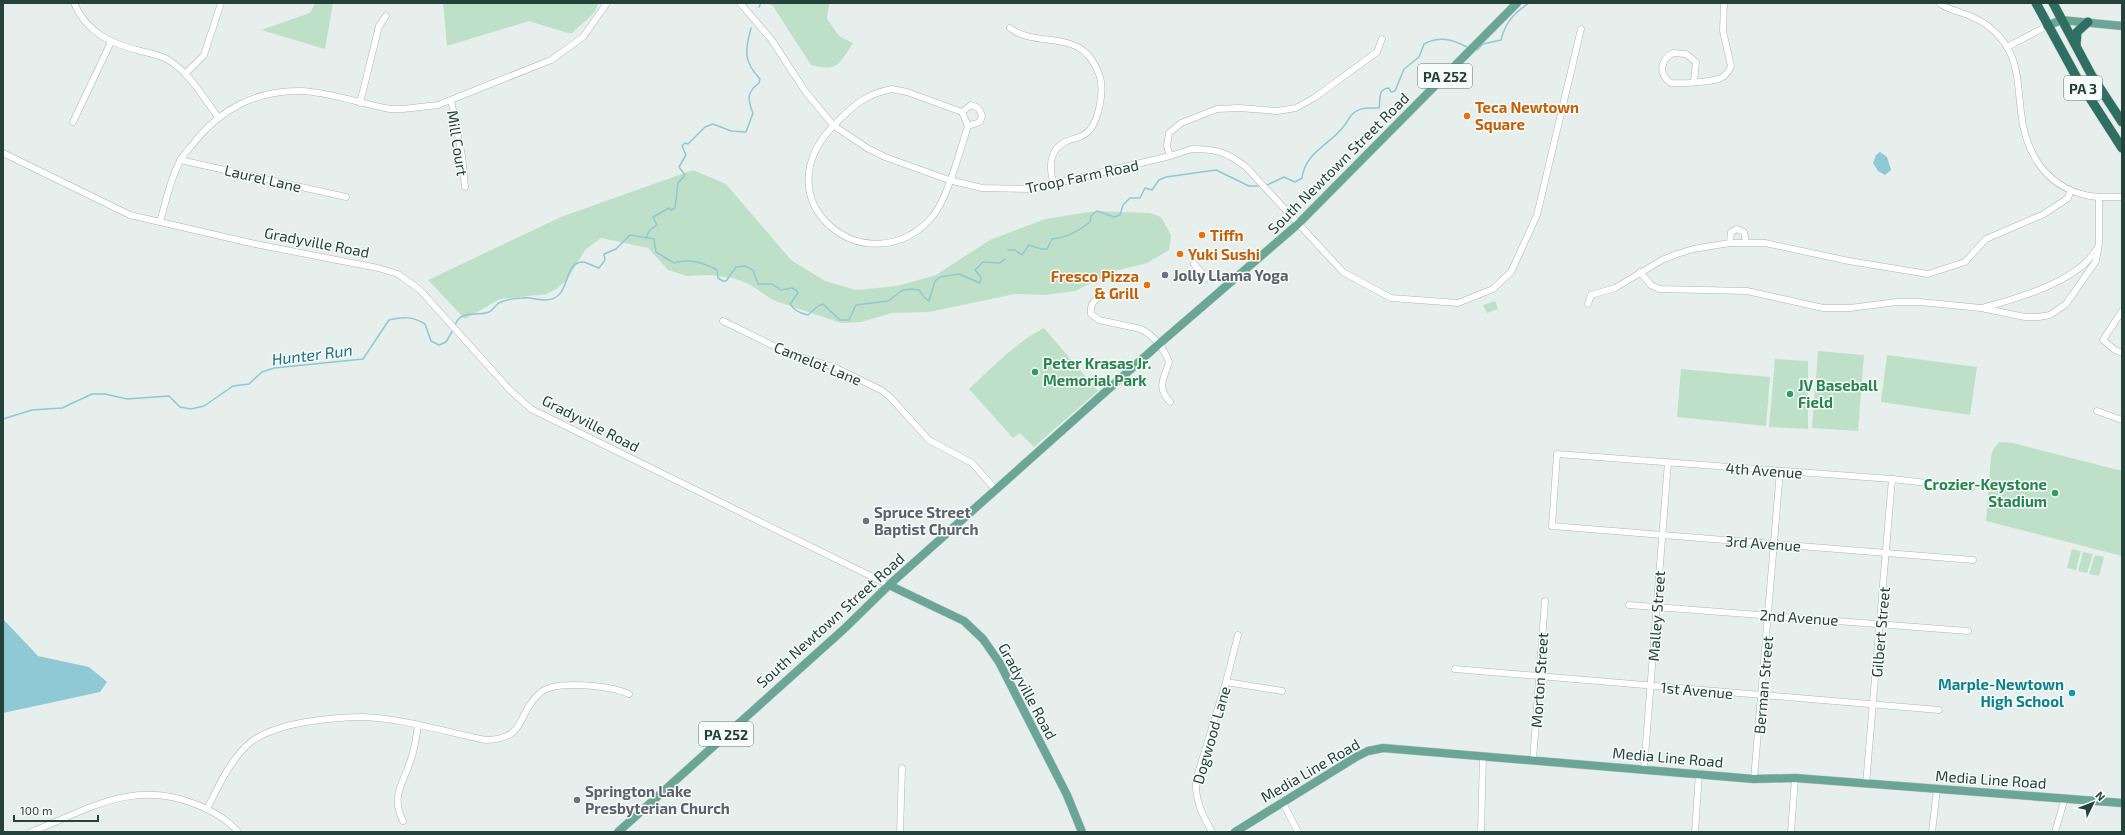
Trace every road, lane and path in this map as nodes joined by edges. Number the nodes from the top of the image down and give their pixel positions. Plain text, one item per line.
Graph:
1 (74, 3) edge
2 (221, 3) edge
3 (607, 3) edge
4 (740, 3) edge
5 (1517, 3) edge
6 (1724, 3) edge
7 (1940, 3) edge
8 (2036, 3) edge
9 (2053, 3) edge
10 (386, 16) dead end
11 (2061, 20) junction
12 (2088, 22) junction
13 (2047, 26) junction
14 (2122, 26) edge
15 (1010, 28) dead end
16 (1581, 29) dead end
17 (1382, 39) dead end
18 (111, 42) junction
19 (2007, 47) junction
20 (2076, 47) junction
21 (185, 74) junction
22 (1694, 82) junction
23 (451, 100) junction
24 (360, 103) junction
25 (962, 112) junction
26 (218, 117) junction
27 (72, 122) dead end
28 (2122, 122) edge
29 (834, 125) junction
30 (968, 126) junction
31 (2122, 148) edge
32 (3, 153) edge
33 (1170, 156) junction
34 (180, 160) junction
35 (949, 180) junction
36 (1054, 184) junction
37 (465, 187) dead end
38 (2071, 190) junction
39 (346, 197) dead end
40 (2099, 197) junction
41 (2122, 197) edge
42 (160, 222) junction
43 (1298, 224) junction
44 (1746, 242) junction
45 (1730, 243) junction
46 (2098, 246) junction
47 (1194, 264) dead end
48 (1640, 272) junction
49 (1206, 278) dead end
50 (1111, 295) dead end
51 (1588, 304) dead end
52 (1981, 308) junction
53 (2122, 311) edge
54 (723, 321) dead end
55 (1159, 344) junction
56 (2122, 353) edge
57 (1170, 402) dead end
58 (2097, 411) dead end
59 (2122, 420) edge
60 (1668, 462) junction
61 (1780, 471) junction
62 (1892, 480) junction
63 (1971, 488) dead end
64 (996, 490) junction
65 (1552, 526) joint
66 (1661, 535) junction
67 (1774, 544) junction
68 (1886, 553) junction
69 (1973, 560) dead end
70 (889, 585) junction
71 (1545, 601) dead end
72 (1628, 604) dead end
73 (1656, 606) junction
74 (1769, 615) junction
75 (1881, 623) junction
76 (1968, 631) dead end
77 (1238, 635) dead end
78 (1455, 670) dead end
79 (1538, 677) junction
80 (1226, 682) junction
81 (1651, 686) junction
82 (1282, 691) dead end
83 (629, 694) dead end
84 (1762, 696) junction
85 (1873, 705) junction
86 (1939, 710) dead end
87 (418, 726) junction
88 (1483, 756) junction
89 (1533, 760) junction
90 (902, 768) dead end
91 (1644, 769) junction
92 (1699, 774) junction
93 (1795, 778) junction
94 (1754, 779) junction
95 (1866, 784) junction
96 (1937, 789) junction
97 (2065, 798) junction
98 (1282, 801) junction
99 (2122, 803) edge
100 (207, 809) junction
101 (403, 821) dead end
102 (31, 832) edge
103 (238, 832) edge
104 (618, 832) edge
105 (900, 832) edge
106 (1082, 832) edge
107 (1212, 832) edge
108 (1235, 832) edge
109 (1298, 832) edge
110 (1481, 832) edge
111 (1695, 832) edge
112 (1791, 832) edge
113 (1932, 832) edge
114 (2055, 832) edge

1 - 18 street
2 - 21 street
3 - 23 street
4 - 29 street, Troop Farm Road
5 - 43 main road, South Newtown Street Road / PA 252
6 - 22 street
7 - 19 street
8 - 13 highway, PA 3
9 - 11 highway, PA 3
10 - 24 street
11 - 12 main road
11 - 13 main road
11 - 20 highway, PA 3
12 - 14 main road
12 - 20 highway
13 - 19 street
13 - 31 highway, PA 3
15 - 36 street
16 - 43 street, Troop Farm Road
17 - 33 street
18 - 21 street
18 - 27 street
19 - 38 street
20 - 28 highway, PA 3
21 - 26 street
22 - 22 street
23 - 24 street
23 - 37 street, Mill Court
24 - 26 street
25 - 29 street
25 - 30 street
25 - 30 street
26 - 34 street
29 - 35 street, Troop Farm Road
29 - 35 street
30 - 35 street
32 - 42 street, Gradyville Road
33 - 36 street, Troop Farm Road
33 - 43 street, Troop Farm Road
34 - 39 street, Laurel Lane
34 - 42 street
35 - 36 street, Troop Farm Road
38 - 40 street
38 - 44 street
40 - 41 street
40 - 46 street
42 - 70 street, Gradyville Road
43 - 55 main road, South Newtown Street Road / PA 252
44 - 45 street
44 - 45 street
45 - 48 street
46 - 52 street
46 - 52 street
47 - 49 street
48 - 51 street
48 - 52 street
50 - 55 street
53 - 56 street
54 - 64 street, Camelot Lane
55 - 57 street
55 - 64 main road, South Newtown Street Road / PA 252
58 - 59 street
60 - 61 street, 4th Avenue
60 - 65 street, 4th Avenue
60 - 66 street, Malley Street
61 - 62 street, 4th Avenue
61 - 67 street, Berman Street
62 - 63 street, 4th Avenue
62 - 68 street, Gilbert Street
64 - 70 main road, South Newtown Street Road / PA 252
65 - 66 street, 3rd Avenue
66 - 67 street, 3rd Avenue
66 - 73 street, Malley Street
67 - 68 street, 3rd Avenue
67 - 74 street, Berman Street
68 - 69 street, 3rd Avenue
68 - 75 street, Gilbert Street
70 - 104 main road, South Newtown Street Road / PA 252
70 - 106 main road, Gradyville Road
71 - 79 street, Morton Street
72 - 73 street, 2nd Avenue
73 - 74 street, 2nd Avenue
73 - 81 street, Malley Street
74 - 75 street, 2nd Avenue
74 - 84 street, Berman Street
75 - 76 street, 2nd Avenue
75 - 85 street, Gilbert Street
77 - 80 street, Dogwood Lane
78 - 79 street, 1st Avenue
79 - 81 street, 1st Avenue
79 - 89 street, Morton Street
80 - 82 street
80 - 107 street, Dogwood Lane
81 - 84 street, 1st Avenue
81 - 91 street, Malley Street
83 - 87 street
84 - 85 street, 1st Avenue
84 - 94 street, Berman Street
85 - 86 street, 1st Avenue
85 - 95 street, Gilbert Street
87 - 100 street
87 - 101 street
88 - 89 main road, Media Line Road
88 - 98 main road, Media Line Road
88 - 110 street
89 - 91 main road, Media Line Road
90 - 105 street
91 - 92 main road, Media Line Road
92 - 94 main road, Media Line Road
92 - 111 street
93 - 94 main road, Media Line Road
93 - 95 main road, Media Line Road
93 - 112 street
95 - 96 main road, Media Line Road
96 - 97 main road, Media Line Road
96 - 113 street
97 - 99 main road, Media Line Road
97 - 114 street
98 - 108 main road, Media Line Road
98 - 109 street
100 - 102 street
100 - 103 street

